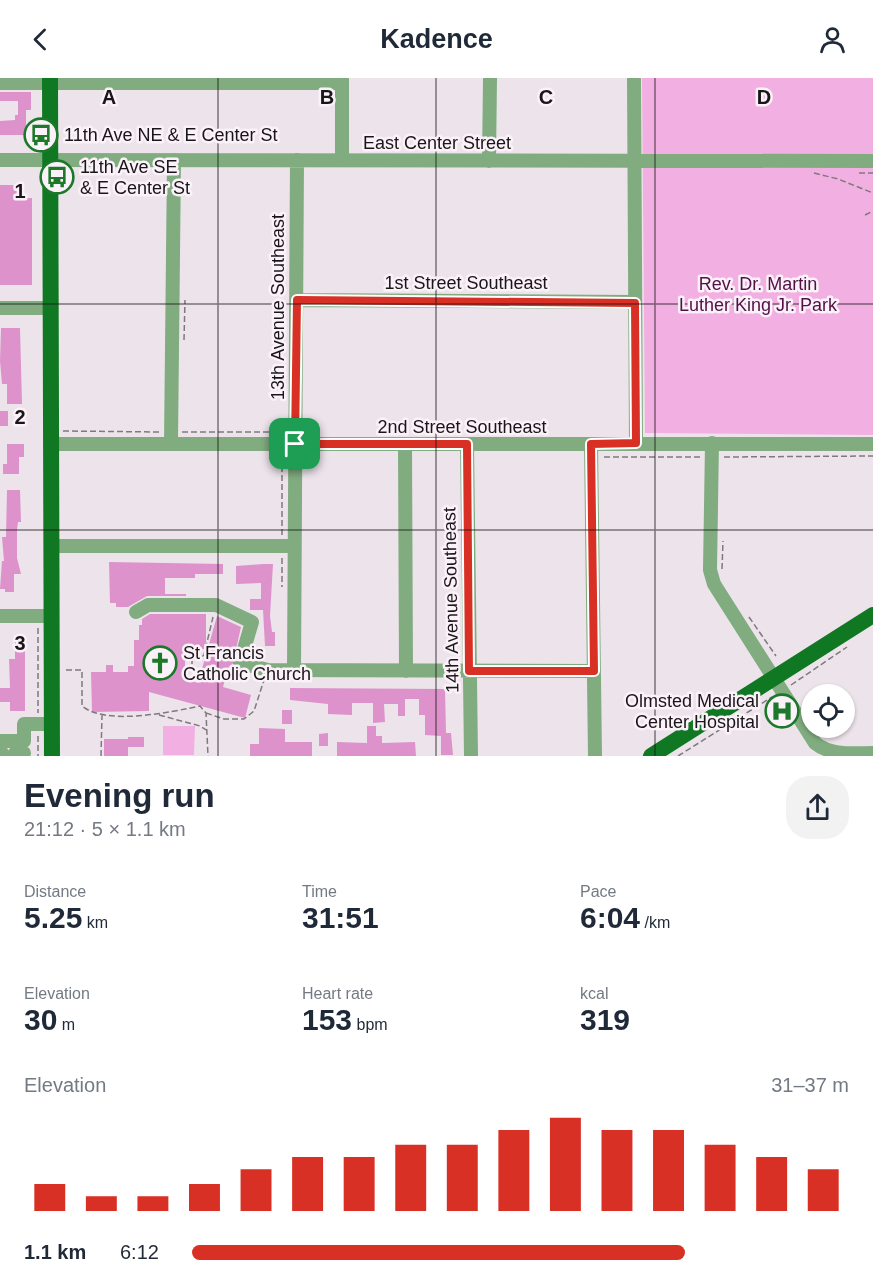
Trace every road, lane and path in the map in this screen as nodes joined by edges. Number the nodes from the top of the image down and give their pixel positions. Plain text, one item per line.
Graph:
1 (489, 78) edge
2 (634, 78) edge
3 (342, 80) edge
4 (50, 81) edge
5 (0, 83) edge
6 (0, 160) edge
7 (174, 160) junction
8 (297, 160) junction
9 (342, 160) junction
10 (634, 160) junction
11 (50, 161) junction
12 (489, 161) junction
13 (873, 161) edge
14 (811, 172) dead end
15 (873, 193) edge
16 (873, 211) edge
17 (865, 215) dead end
18 (185, 300) dead end
19 (297, 300) junction
20 (635, 303) junction
21 (0, 308) edge
22 (50, 308) junction
23 (183, 344) dead end
24 (162, 432) dead end
25 (286, 432) dead end
26 (175, 437) junction
27 (55, 438) junction
28 (636, 443) junction
29 (712, 443) junction
30 (295, 444) junction
31 (467, 444) junction
32 (591, 444) junction
33 (873, 444) edge
34 (405, 445) junction
35 (873, 456) edge
36 (626, 457) dead end
37 (702, 457) dead end
38 (723, 457) dead end
39 (723, 534) dead end
40 (51, 546) junction
41 (287, 550) junction
42 (722, 577) dead end
43 (282, 589) dead end
44 (216, 604) junction
45 (136, 612) dead end
46 (873, 615) edge
47 (0, 616) edge
48 (44, 616) junction
49 (749, 617) dead end
50 (849, 646) dead end
51 (192, 649) dead end
52 (776, 656) dead end
53 (191, 659) junction
54 (185, 660) dead end
55 (62, 670) dead end
56 (294, 670) junction
57 (406, 671) junction
58 (469, 671) junction
59 (594, 671) junction
60 (201, 675) dead end
61 (266, 675) junction
62 (777, 684) junction
63 (206, 713) junction
64 (102, 714) junction
65 (157, 715) junction
66 (45, 724) junction
67 (208, 732) junction
68 (13, 750) edge
69 (873, 753) edge
70 (38, 756) edge
71 (52, 756) edge
72 (101, 756) edge
73 (208, 756) edge
74 (471, 756) edge
75 (595, 756) edge
76 (651, 756) edge
77 (678, 756) edge

1 - 12 street
2 - 10 street
3 - 4 street
3 - 9 street
4 - 5 street
4 - 11 main road
6 - 11 street, East Center Street
7 - 8 street, East Center Street
7 - 11 street, East Center Street
7 - 26 street
8 - 9 street, East Center Street
8 - 19 street, 13th Avenue Southeast
9 - 12 street, East Center Street
10 - 12 street, East Center Street
10 - 13 street, East Center Street
10 - 20 street
11 - 22 main road
14 - 15 path
16 - 17 path
18 - 23 path
19 - 20 street, 1st Street Southeast
19 - 30 street, 13th Avenue Southeast
20 - 28 street
21 - 22 street
22 - 27 main road
24 - 27 path
25 - 26 path
26 - 27 street, 2nd Street Southeast
26 - 30 street, 2nd Street Southeast
27 - 40 main road
28 - 29 street, 2nd Street Southeast
28 - 32 street, 2nd Street Southeast
29 - 33 street, 2nd Street Southeast
29 - 62 street
30 - 34 street, 2nd Street Southeast
30 - 41 street, 13th Avenue Southeast
31 - 32 street, 2nd Street Southeast
31 - 34 street, 2nd Street Southeast
31 - 58 street, 14th Avenue Southeast
32 - 59 street
34 - 57 street
35 - 38 path
36 - 37 path
39 - 42 path
40 - 41 street
40 - 48 main road
41 - 43 path
41 - 56 street, 13th Avenue Southeast
44 - 45 street
44 - 53 path
44 - 61 street
46 - 62 main road
47 - 48 street
48 - 66 main road
48 - 66 path
49 - 52 path
50 - 62 path
51 - 53 path
53 - 54 path
53 - 60 path
55 - 64 path
56 - 57 street
56 - 61 street
57 - 58 street
58 - 59 street
58 - 74 street, 14th Avenue Southeast
59 - 75 street
61 - 63 path
62 - 69 street
62 - 76 main road
62 - 77 path
63 - 65 path
63 - 67 path
64 - 65 path
64 - 72 path
65 - 67 path
66 - 68 street
66 - 70 path
66 - 71 main road
67 - 73 path

